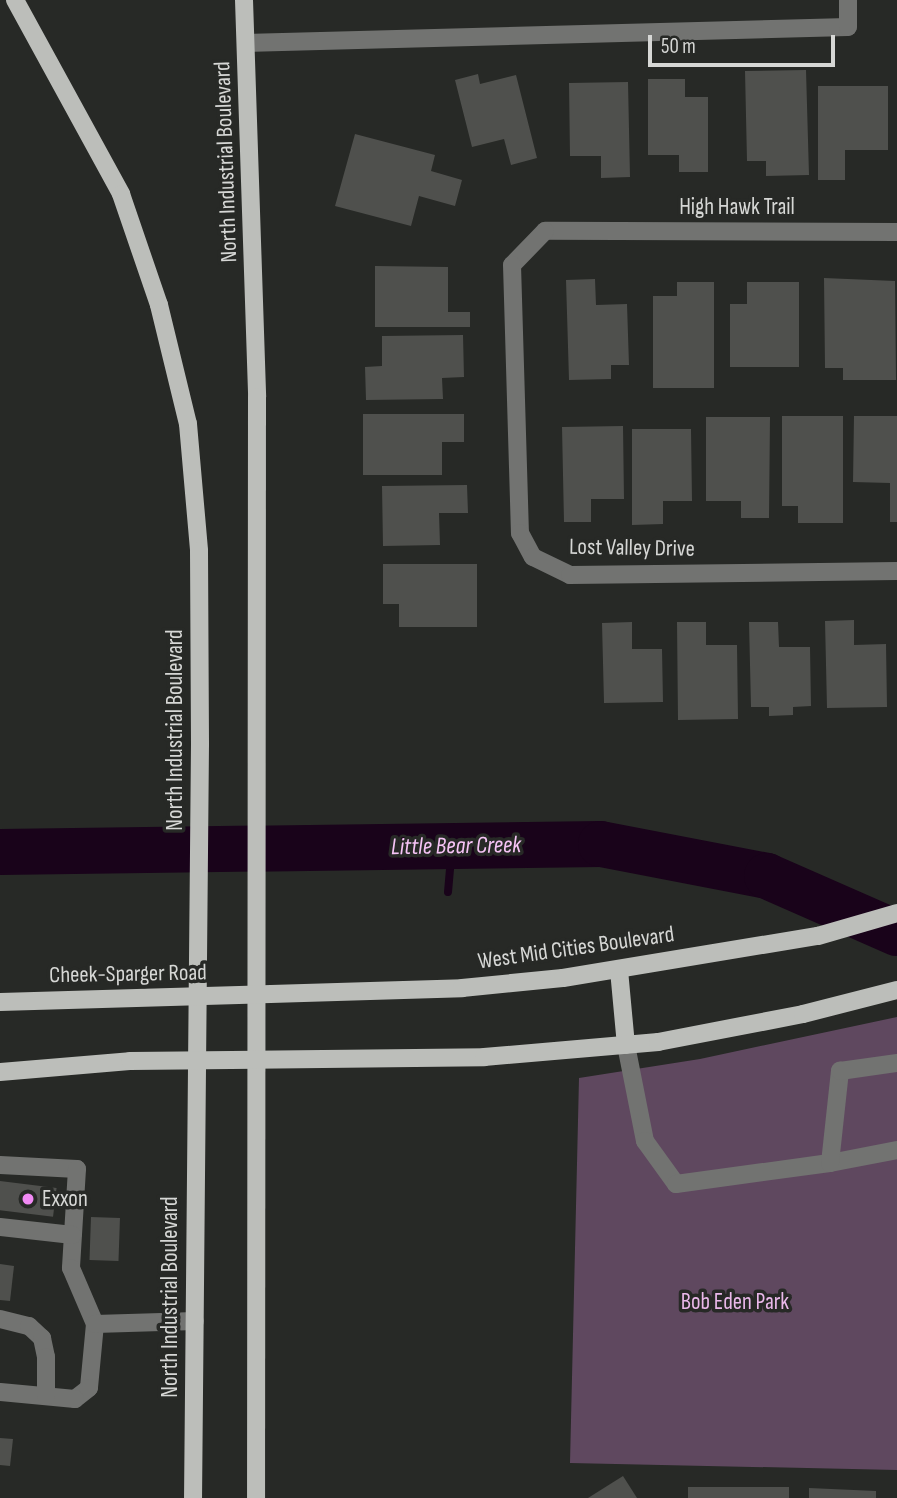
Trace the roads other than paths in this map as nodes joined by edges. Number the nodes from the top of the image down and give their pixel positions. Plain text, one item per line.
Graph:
1 (15, 0) edge
2 (244, 0) edge
3 (848, 0) edge
4 (247, 43) junction
5 (576, 231) joint
6 (897, 232) edge
7 (897, 571) edge
8 (897, 913) edge
9 (619, 970) junction
10 (897, 990) edge
11 (256, 995) junction
12 (197, 997) junction
13 (0, 1002) edge
14 (626, 1045) junction
15 (197, 1061) junction
16 (256, 1061) junction
17 (897, 1063) edge
18 (0, 1072) edge
19 (897, 1150) edge
20 (830, 1163) junction
21 (0, 1165) edge
22 (0, 1227) edge
23 (73, 1235) junction
24 (0, 1320) edge
25 (195, 1321) junction
26 (95, 1324) junction
27 (0, 1392) edge
28 (47, 1396) junction
29 (193, 1498) edge
30 (256, 1498) edge

1 - 12 main road, North Industrial Boulevard
2 - 4 main road, North Industrial Boulevard
3 - 4 street
4 - 11 main road, North Industrial Boulevard
5 - 6 street, High Hawk Trail
5 - 7 street, Lost Valley Drive
8 - 9 main road, West Mid Cities Boulevard
9 - 11 main road, West Mid Cities Boulevard
9 - 14 main road
10 - 14 main road
11 - 12 main road, Cheek-Sparger Road
11 - 16 main road, North Industrial Boulevard
12 - 13 main road, Cheek-Sparger Road
12 - 15 main road, North Industrial Boulevard
14 - 16 main road
14 - 20 street
15 - 16 main road
15 - 18 main road
15 - 25 main road, North Industrial Boulevard
16 - 30 main road, North Industrial Boulevard
17 - 20 street
19 - 20 street
21 - 23 street
22 - 23 street
23 - 26 street
24 - 28 street
25 - 26 street
25 - 29 main road, North Industrial Boulevard
26 - 28 street
27 - 28 street

